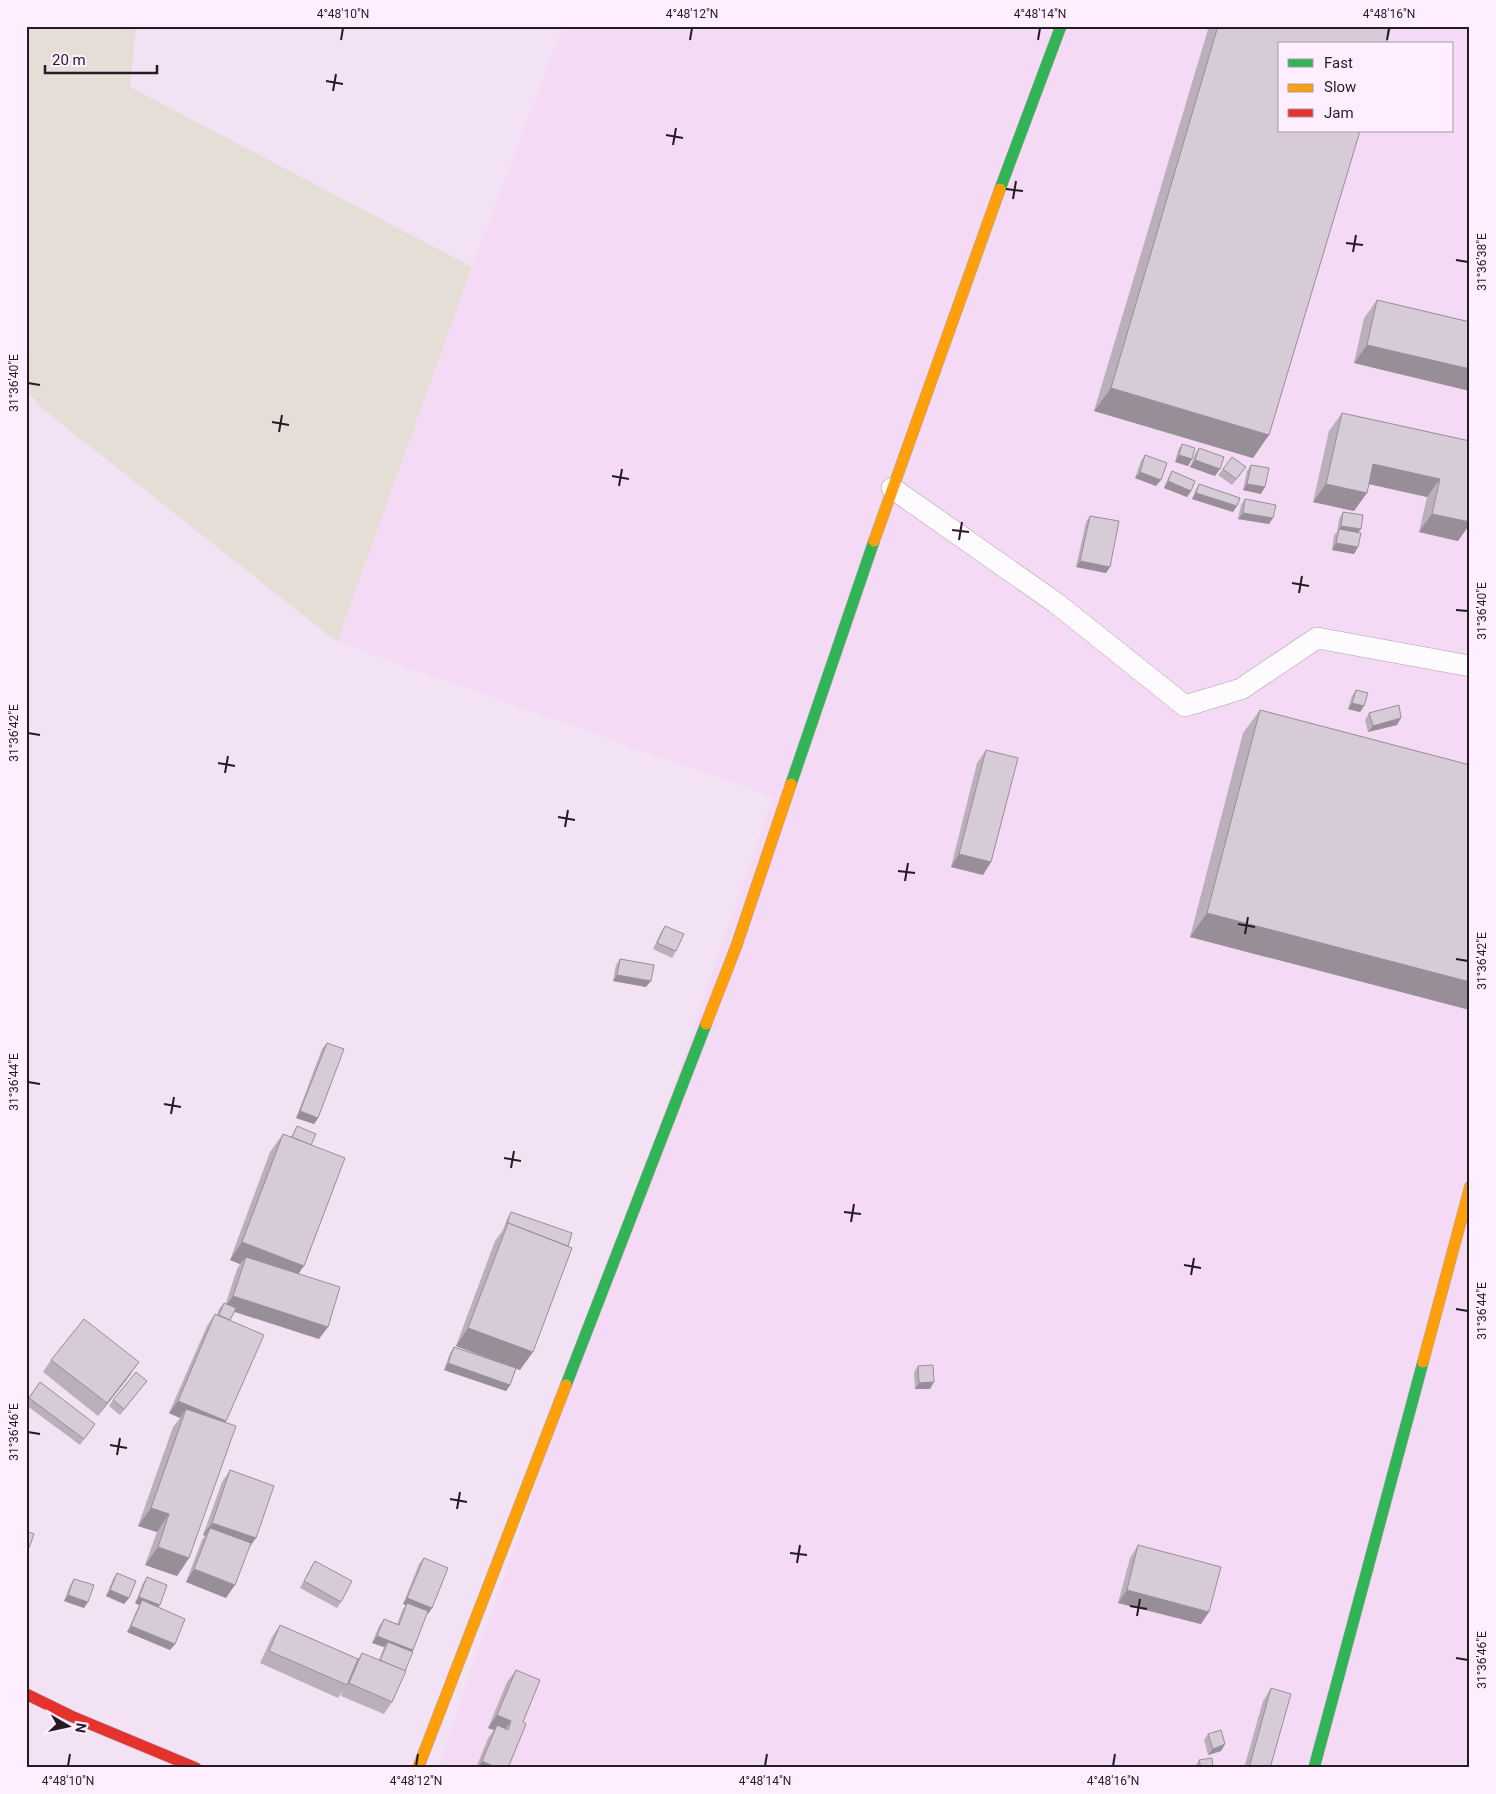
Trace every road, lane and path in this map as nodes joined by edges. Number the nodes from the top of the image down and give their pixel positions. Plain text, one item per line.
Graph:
1 (1062, 26) edge
2 (892, 488) junction
3 (1470, 666) edge
4 (1470, 1188) edge
5 (26, 1694) edge
6 (196, 1768) edge
7 (418, 1768) edge
8 (1314, 1768) edge

1 - 2 street
2 - 3 lane
2 - 7 street
4 - 8 street
5 - 6 street

